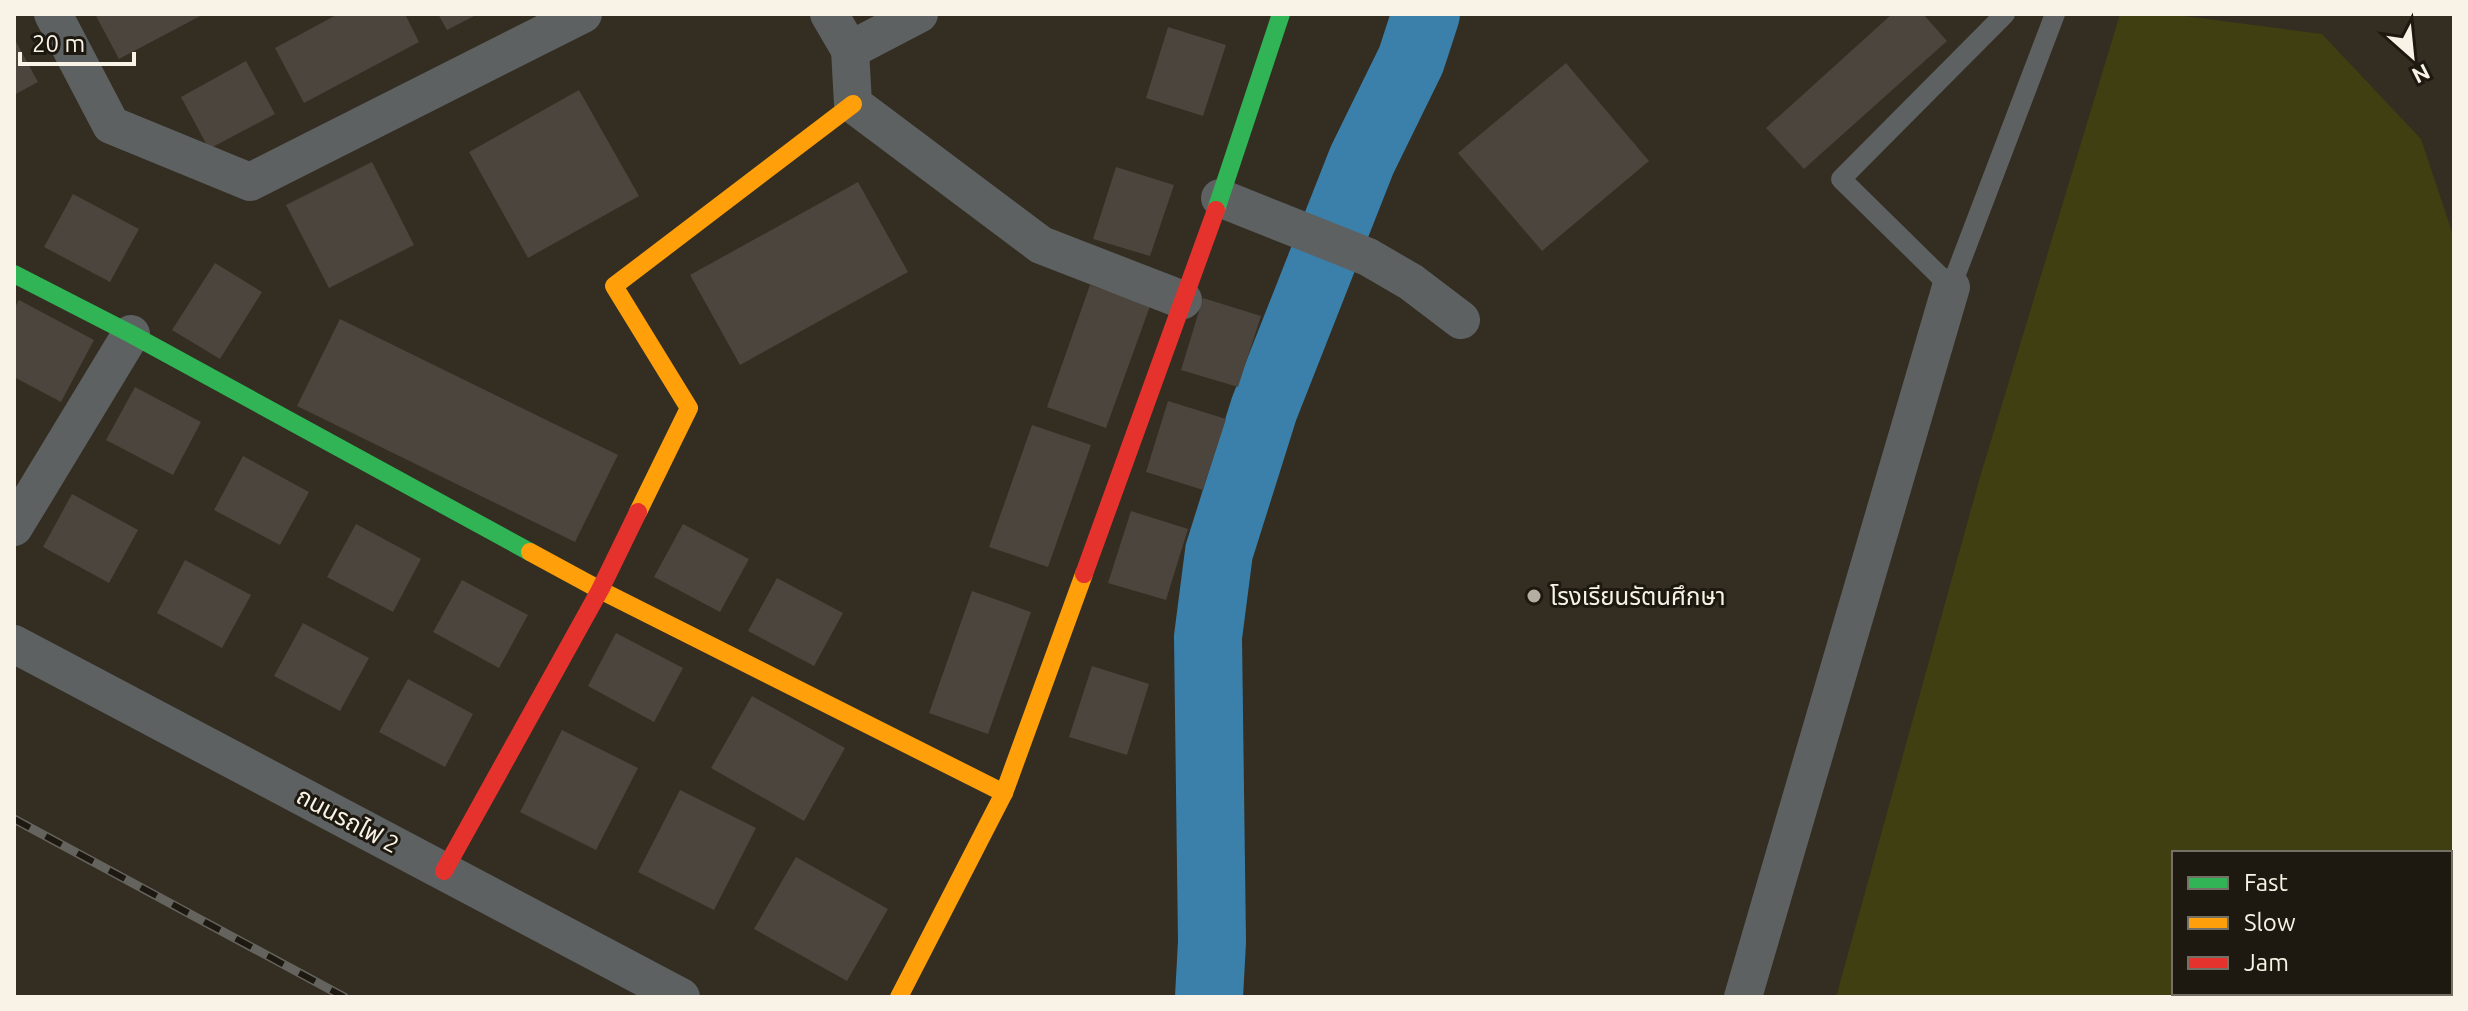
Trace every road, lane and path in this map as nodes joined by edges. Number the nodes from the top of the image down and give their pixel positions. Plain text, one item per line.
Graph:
1 (53, 14) edge
2 (583, 14) edge
3 (829, 14) edge
4 (919, 14) edge
5 (1281, 14) edge
6 (2005, 14) edge
7 (2055, 14) edge
8 (850, 50) junction
9 (853, 104) junction
10 (1236, 204) junction
11 (14, 274) edge
12 (1951, 287) junction
13 (1183, 300) junction
14 (1461, 320) dead end
15 (131, 334) junction
16 (14, 527) edge
17 (600, 590) junction
18 (14, 644) edge
19 (1004, 793) junction
20 (444, 871) junction
21 (681, 997) edge
22 (899, 997) edge
23 (1743, 997) edge

1 - 2 street
3 - 8 street
4 - 8 street
5 - 10 street
6 - 12 lane
7 - 12 lane
8 - 9 street
9 - 13 street
9 - 17 street
10 - 13 street
10 - 14 street
11 - 15 street
12 - 23 street
13 - 19 street
15 - 16 street
15 - 17 street
17 - 19 street
17 - 20 street
18 - 20 street, ถนนรถไฟ 2
19 - 22 street
20 - 21 street, ถนนรถไฟ 2

